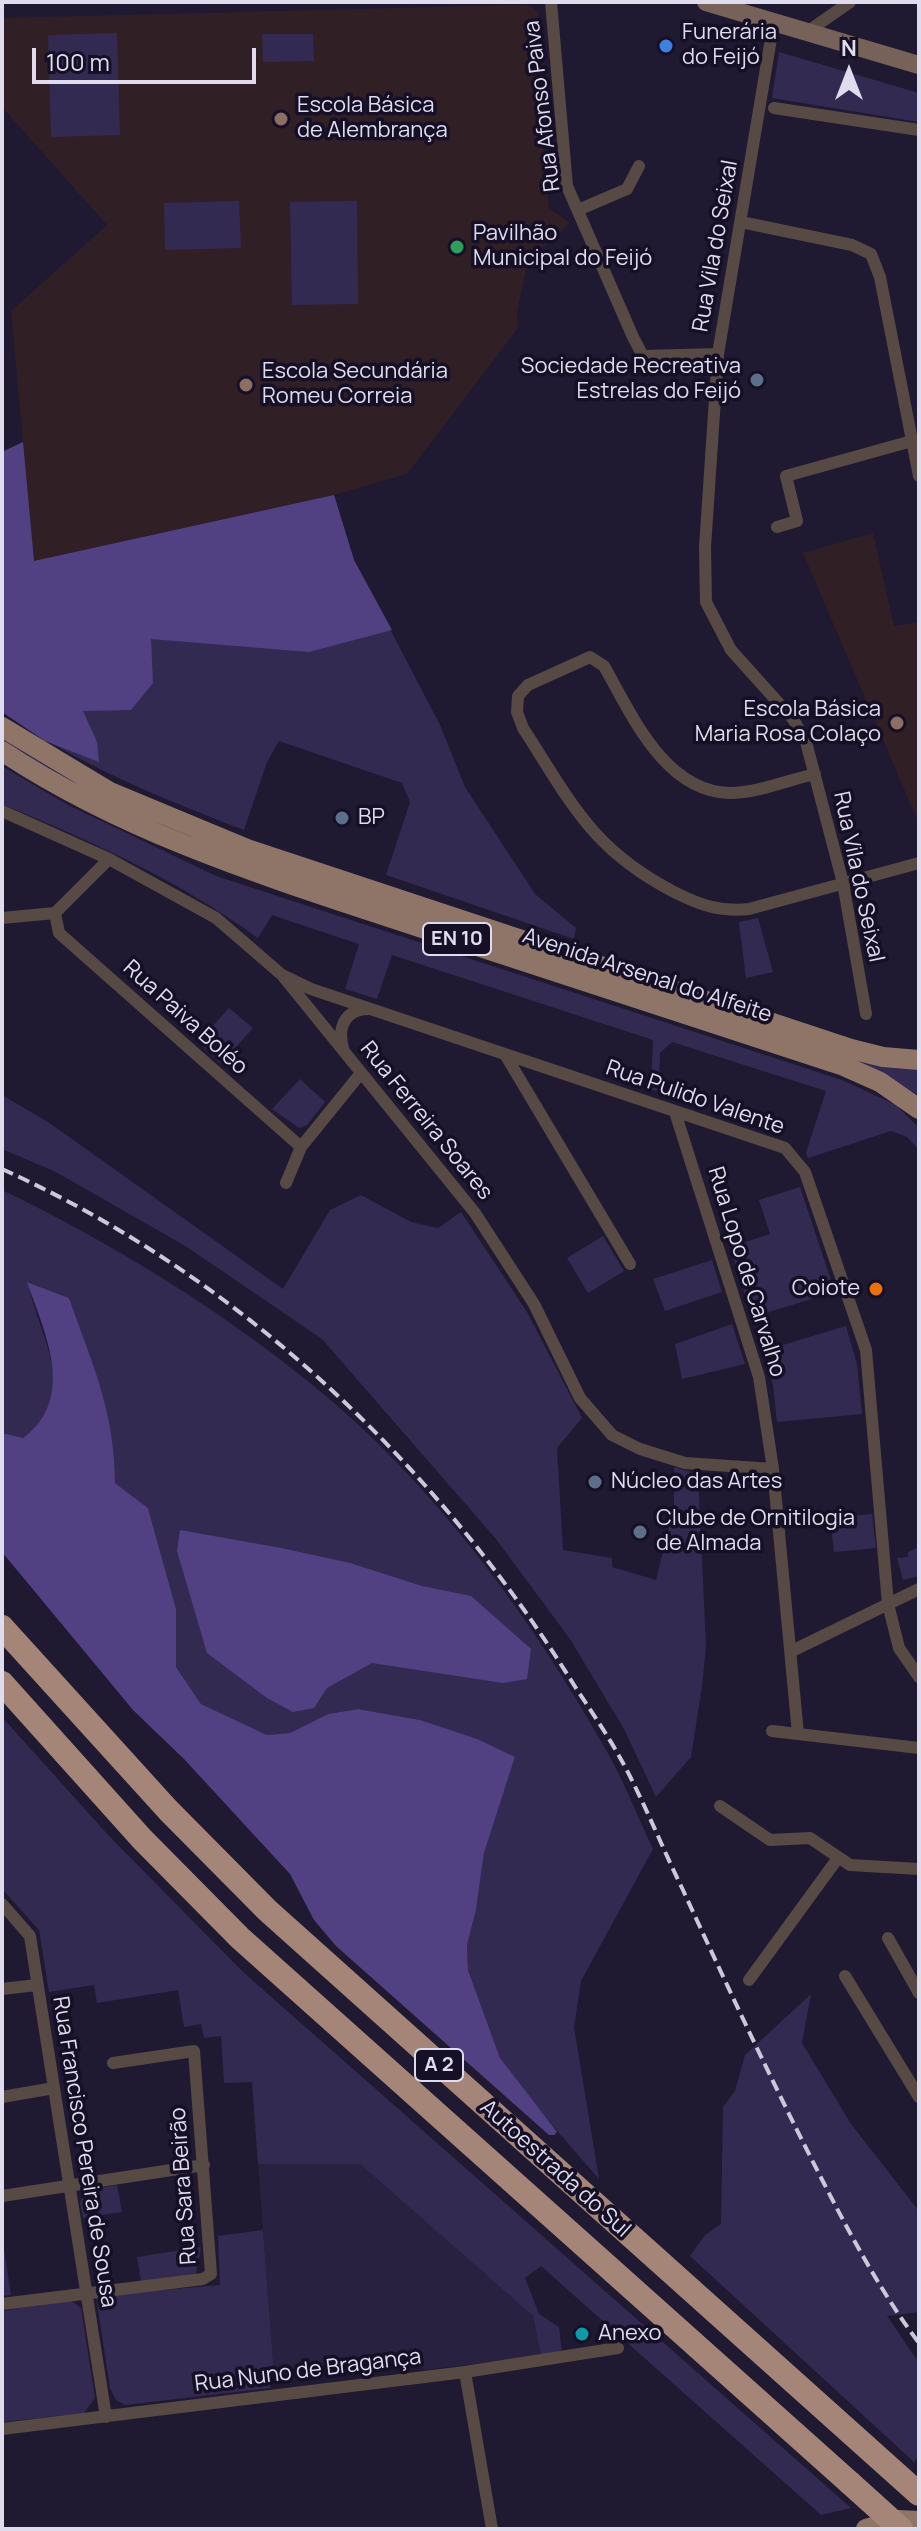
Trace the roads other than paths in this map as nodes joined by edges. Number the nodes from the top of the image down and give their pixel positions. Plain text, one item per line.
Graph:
1 (551, 2) edge
2 (706, 2) edge
3 (850, 2) edge
4 (774, 21) junction
5 (807, 32) junction
6 (919, 65) edge
7 (774, 108) dead end
8 (919, 130) edge
9 (639, 166) dead end
10 (578, 210) junction
11 (741, 222) junction
12 (718, 354) junction
13 (912, 441) junction
14 (919, 476) edge
15 (777, 527) dead end
16 (2, 727) edge
17 (2, 751) edge
18 (815, 774) junction
19 (2, 811) edge
20 (109, 859) junction
21 (919, 863) edge
22 (843, 883) junction
23 (55, 913) junction
24 (2, 918) edge
25 (282, 975) junction
26 (374, 1009) junction
27 (866, 1014) dead end
28 (344, 1051) junction
29 (506, 1056) junction
30 (919, 1060) edge
31 (361, 1073) junction
32 (919, 1109) edge
33 (675, 1112) junction
34 (301, 1147) junction
35 (286, 1183) dead end
36 (630, 1264) dead end
37 (773, 1469) junction
38 (919, 1589) edge
39 (888, 1604) junction
40 (2, 1627) edge
41 (792, 1651) junction
42 (919, 1677) edge
43 (2, 1683) edge
44 (772, 1731) dead end
45 (798, 1734) junction
46 (919, 1748) edge
47 (720, 1806) dead end
48 (838, 1858) junction
49 (919, 1869) edge
50 (2, 1904) edge
51 (888, 1938) dead end
52 (845, 1976) dead end
53 (749, 1980) dead end
54 (37, 1985) junction
55 (2, 1989) edge
56 (919, 1993) edge
57 (113, 2063) dead end
58 (54, 2088) junction
59 (2, 2097) edge
60 (919, 2097) edge
61 (204, 2165) junction
62 (70, 2186) junction
63 (2, 2196) edge
64 (87, 2291) junction
65 (2, 2304) edge
66 (618, 2348) dead end
67 (465, 2372) junction
68 (106, 2417) junction
69 (2, 2429) edge
70 (910, 2486) edge
71 (919, 2521) edge
72 (492, 2529) edge
73 (866, 2529) edge
74 (901, 2529) edge

1 - 10 street, Rua Afonso Paiva
2 - 4 main road
3 - 5 street
4 - 5 main road
4 - 11 street, Rua Vila do Seixal
5 - 6 main road
7 - 8 street
9 - 10 street
10 - 12 street, Rua Afonso Paiva
11 - 12 street, Rua Vila do Seixal
11 - 13 street
12 - 18 street, Rua Vila do Seixal
13 - 14 street
13 - 15 street
16 - 30 main road, Avenida Arsenal do Alfeite / EN 10
17 - 32 main road, Avenida Arsenal do Alfeite / EN 10
18 - 22 street, Rua Vila do Seixal
18 - 22 street
19 - 20 street, Rua Ferreira Soares
20 - 23 street
20 - 25 street, Rua Ferreira Soares
21 - 22 street
22 - 27 street, Rua Vila do Seixal
23 - 24 street
23 - 34 street, Rua Paiva Boléo
25 - 26 street, Rua Pulido Valente
25 - 28 street, Rua Ferreira Soares
26 - 28 street
26 - 29 street, Rua Pulido Valente
28 - 31 street, Rua Ferreira Soares
29 - 33 street, Rua Pulido Valente
29 - 36 street
31 - 34 street
31 - 37 street, Rua Ferreira Soares
33 - 37 street, Rua Lopo de Carvalho
33 - 39 street, Rua Pulido Valente
34 - 35 street
37 - 41 street, Rua Lopo de Carvalho
38 - 39 street
39 - 41 street
39 - 42 street, Rua Pulido Valente
40 - 70 highway, Autoestrada do Sul / A 2
41 - 45 street, Rua Lopo de Carvalho
43 - 74 highway, Autoestrada do Sul / A 2, bridge
44 - 45 street
45 - 46 street
47 - 48 street
48 - 49 street
48 - 53 street
50 - 54 street, Rua Francisco Pereira de Sousa
51 - 56 street
52 - 60 street
54 - 55 street
54 - 58 street, Rua Francisco Pereira de Sousa
57 - 61 street, Rua Sara Beirão
58 - 59 street
58 - 62 street, Rua Francisco Pereira de Sousa
61 - 62 street
61 - 64 street, Rua Sara Beirão
62 - 63 street
62 - 64 street, Rua Francisco Pereira de Sousa
64 - 65 street
64 - 68 street, Rua Francisco Pereira de Sousa
66 - 67 street, Rua Nuno de Bragança
67 - 68 street, Rua Nuno de Bragança
67 - 72 street
68 - 69 street, Rua Nuno de Bragança
71 - 73 main road

